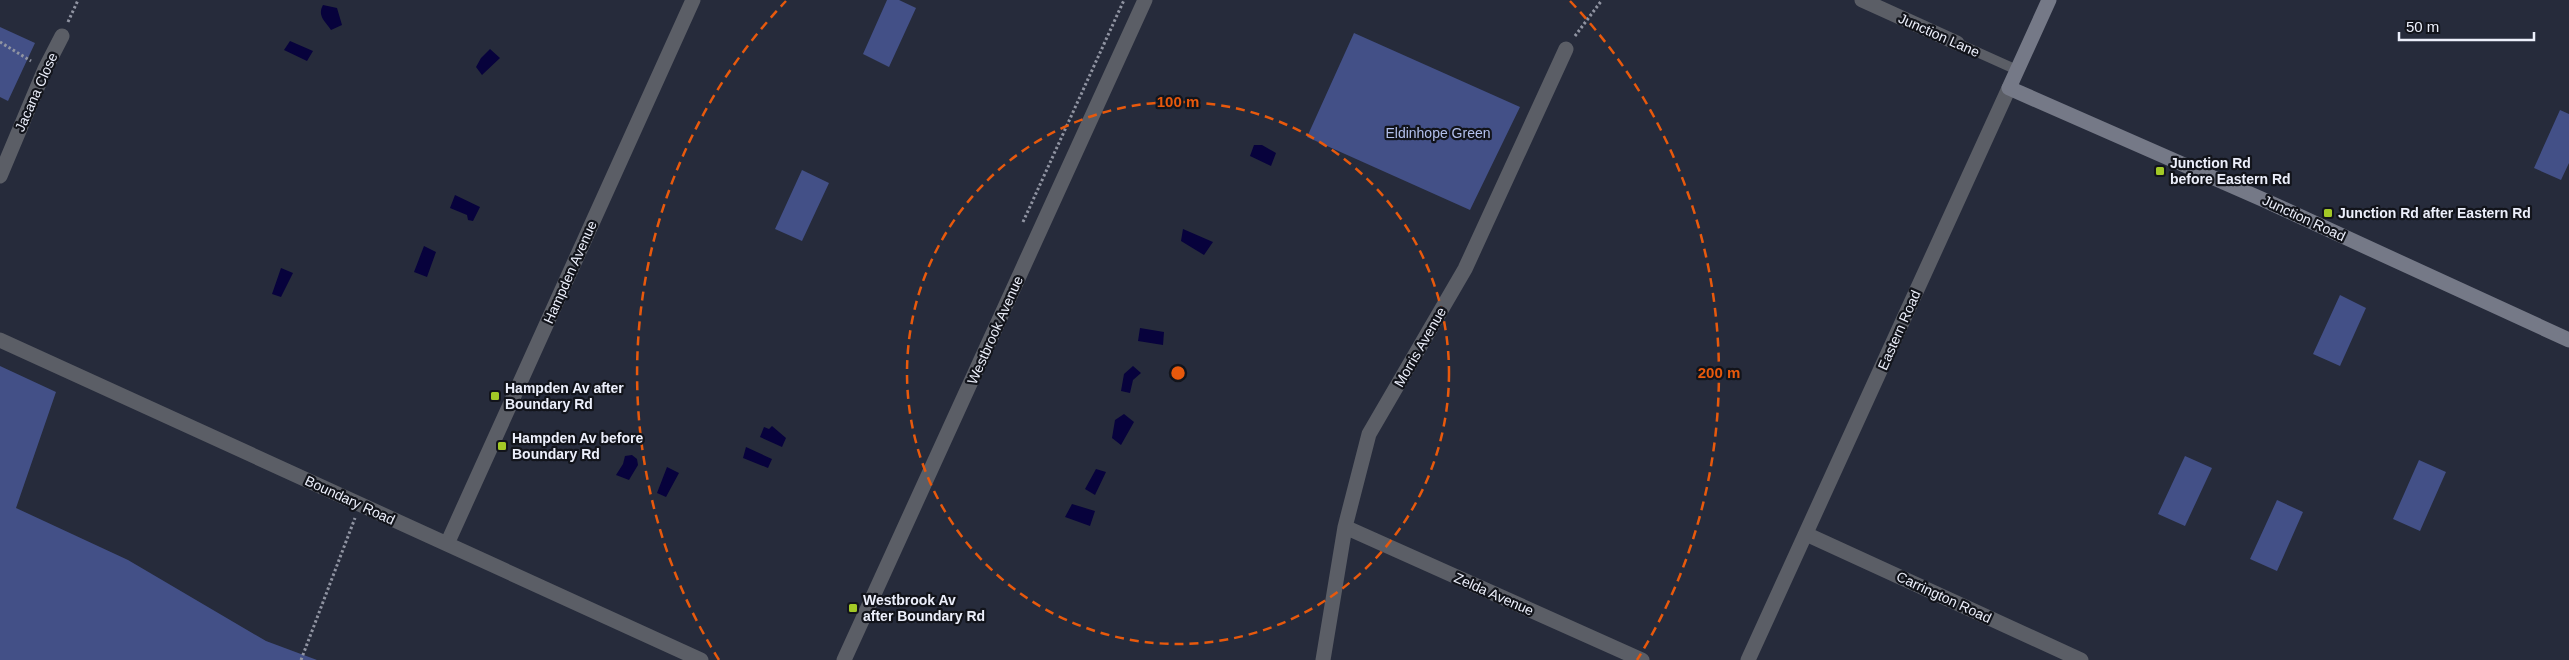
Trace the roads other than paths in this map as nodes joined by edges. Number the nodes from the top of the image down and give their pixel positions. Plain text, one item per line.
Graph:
1 (693, 0) edge
2 (1145, 0) edge
3 (1862, 0) edge
4 (2049, 0) edge
5 (62, 36) road end
6 (1957, 43) joint
7 (1566, 49) road end
8 (2017, 70) junction
9 (2009, 88) junction
10 (0, 176) edge
11 (0, 340) edge
12 (2569, 340) edge
13 (1346, 528) junction
14 (1806, 534) junction
15 (447, 544) junction
16 (701, 660) edge
17 (844, 660) edge
18 (1323, 660) edge
19 (1642, 660) edge
20 (1748, 660) edge
21 (2081, 660) edge

1 - 15 street, Hampden Avenue
2 - 17 street, Westbrook Avenue
3 - 6 street, Junction Lane
4 - 8 main road, Eastern Road
5 - 10 street, Jacana Close
6 - 8 lane, Junction Lane
7 - 13 street, Morris Avenue
8 - 9 main road, Eastern Road
9 - 12 main road, Junction Road
9 - 14 street, Eastern Road
11 - 15 street, Boundary Road
13 - 18 street, Morris Avenue
13 - 19 street, Zelda Avenue
14 - 20 street, Eastern Road
14 - 21 street, Carrington Road
15 - 16 street, Boundary Road

